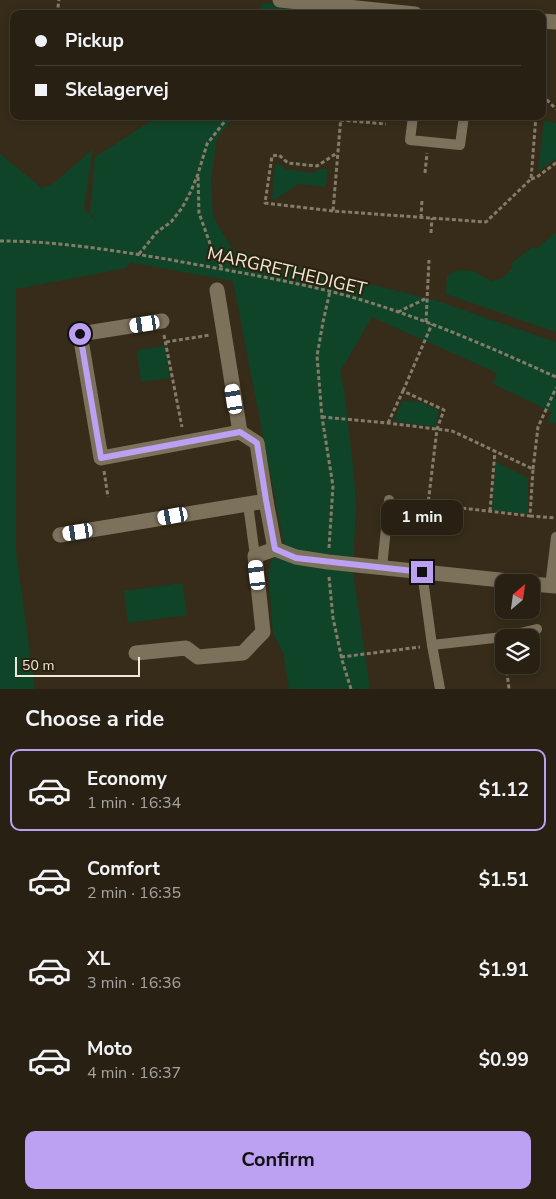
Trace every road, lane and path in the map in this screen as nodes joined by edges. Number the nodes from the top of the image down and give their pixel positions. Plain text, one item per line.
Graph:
1 (280, 0) edge
2 (376, 10) edge
3 (546, 98) edge
4 (556, 109) edge
5 (226, 120) edge
6 (341, 120) edge
7 (356, 120) edge
8 (413, 120) edge
9 (463, 120) edge
10 (536, 120) edge
11 (386, 124) dead end
12 (428, 142) junction
13 (338, 153) junction
14 (556, 163) edge
15 (425, 172) dead end
16 (198, 174) junction
17 (531, 179) junction
18 (422, 200) dead end
19 (333, 211) junction
20 (421, 218) junction
21 (432, 218) junction
22 (431, 233) dead end
23 (0, 241) edge
24 (139, 255) junction
25 (429, 260) dead end
26 (223, 269) junction
27 (216, 290) dead end
28 (330, 291) junction
29 (427, 298) junction
30 (397, 312) junction
31 (162, 321) joint
32 (426, 322) junction
33 (432, 324) junction
34 (224, 332) junction
35 (166, 342) junction
36 (556, 377) edge
37 (556, 388) edge
38 (403, 391) junction
39 (322, 418) junction
40 (388, 423) junction
41 (436, 429) junction
42 (240, 432) junction
43 (184, 443) junction
44 (495, 451) junction
45 (101, 458) junction
46 (533, 468) junction
47 (108, 497) dead end
48 (266, 500) junction
49 (389, 500) joint
50 (248, 504) junction
51 (428, 504) junction
52 (490, 511) junction
53 (530, 516) junction
54 (556, 518) edge
55 (60, 535) dead end
56 (556, 537) edge
57 (275, 549) junction
58 (254, 556) junction
59 (328, 562) junction
60 (382, 567) junction
61 (422, 572) junction
62 (495, 580) edge
63 (540, 585) edge
64 (553, 586) edge
65 (495, 637) edge
66 (432, 645) junction
67 (136, 653) dead end
68 (341, 656) junction
69 (508, 674) edge
70 (351, 689) edge
71 (440, 689) edge
72 (510, 689) edge

1 - 2 street
3 - 4 path
5 - 16 path
6 - 13 path
7 - 11 path
8 - 12 lane
9 - 12 lane
10 - 17 path
12 - 15 path
13 - 19 path
13 - 19 path
14 - 17 path
16 - 24 path
16 - 26 path
17 - 21 path
18 - 20 path
19 - 20 path
20 - 21 path
21 - 22 path
23 - 24 path, MARGRETHEDIGET
24 - 26 path, MARGRETHEDIGET
25 - 29 path
26 - 28 path, MARGRETHEDIGET
27 - 34 street
28 - 30 path, MARGRETHEDIGET
28 - 39 path
29 - 30 path
29 - 32 path
30 - 32 path, MARGRETHEDIGET
31 - 35 path
31 - 45 street
32 - 33 path, MARGRETHEDIGET
33 - 36 path, MARGRETHEDIGET
33 - 38 path
34 - 35 path
34 - 42 street
35 - 43 path
37 - 46 path
38 - 40 path
38 - 41 path
39 - 40 path
39 - 59 path
40 - 41 path
41 - 44 path
41 - 51 path
42 - 43 street
42 - 48 street
43 - 45 street
44 - 46 path
44 - 52 path
45 - 47 path
46 - 53 path
48 - 50 street
48 - 57 street
49 - 51 path
49 - 60 lane
50 - 55 street
50 - 58 lane
51 - 52 path
52 - 53 path
53 - 54 path
56 - 64 lane
57 - 58 street
57 - 59 street
58 - 67 street
59 - 60 street
59 - 68 path
60 - 61 street
61 - 62 street
61 - 66 lane
63 - 64 street
65 - 66 lane
66 - 68 path
66 - 71 lane
68 - 70 path
69 - 72 path

